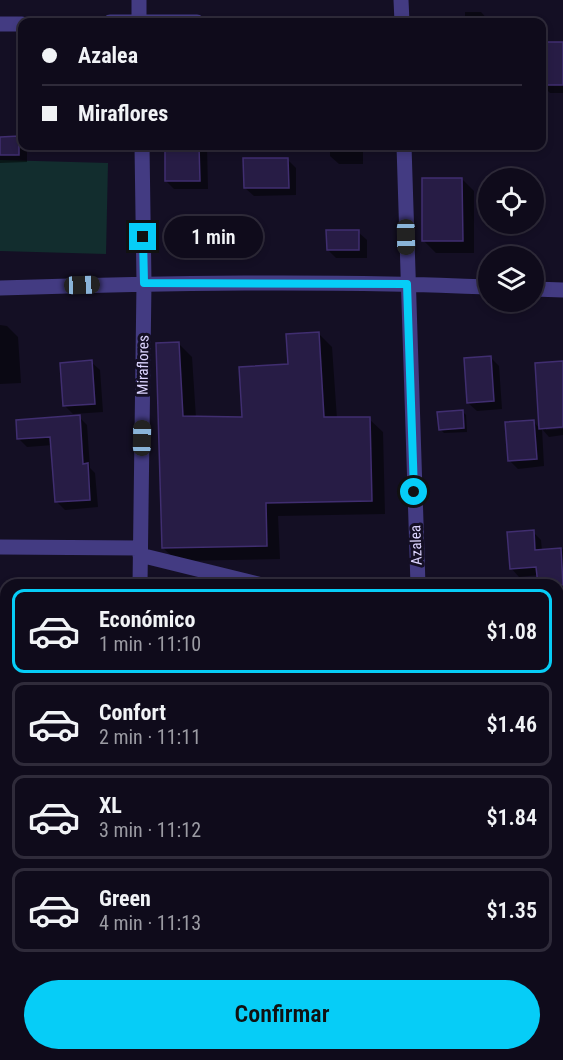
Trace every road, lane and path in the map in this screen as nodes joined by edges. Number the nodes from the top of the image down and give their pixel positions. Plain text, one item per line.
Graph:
1 (139, 0) edge
2 (401, 0) edge
3 (139, 18) edge
4 (402, 18) edge
5 (0, 24) edge
6 (18, 24) edge
7 (142, 150) edge
8 (404, 150) edge
9 (144, 283) junction
10 (407, 284) junction
11 (478, 287) edge
12 (0, 288) edge
13 (544, 289) edge
14 (563, 290) edge
15 (0, 547) edge
16 (140, 551) junction
17 (140, 579) edge
18 (240, 579) edge
19 (418, 579) edge

1 - 3 street
2 - 4 street
5 - 6 street
7 - 9 street, Miraflores
8 - 10 street, Azalea
9 - 10 street
9 - 12 street
9 - 16 street, Miraflores
10 - 11 street
10 - 19 street, Azalea
13 - 14 street
15 - 16 street
16 - 17 street, Miraflores
16 - 18 street

